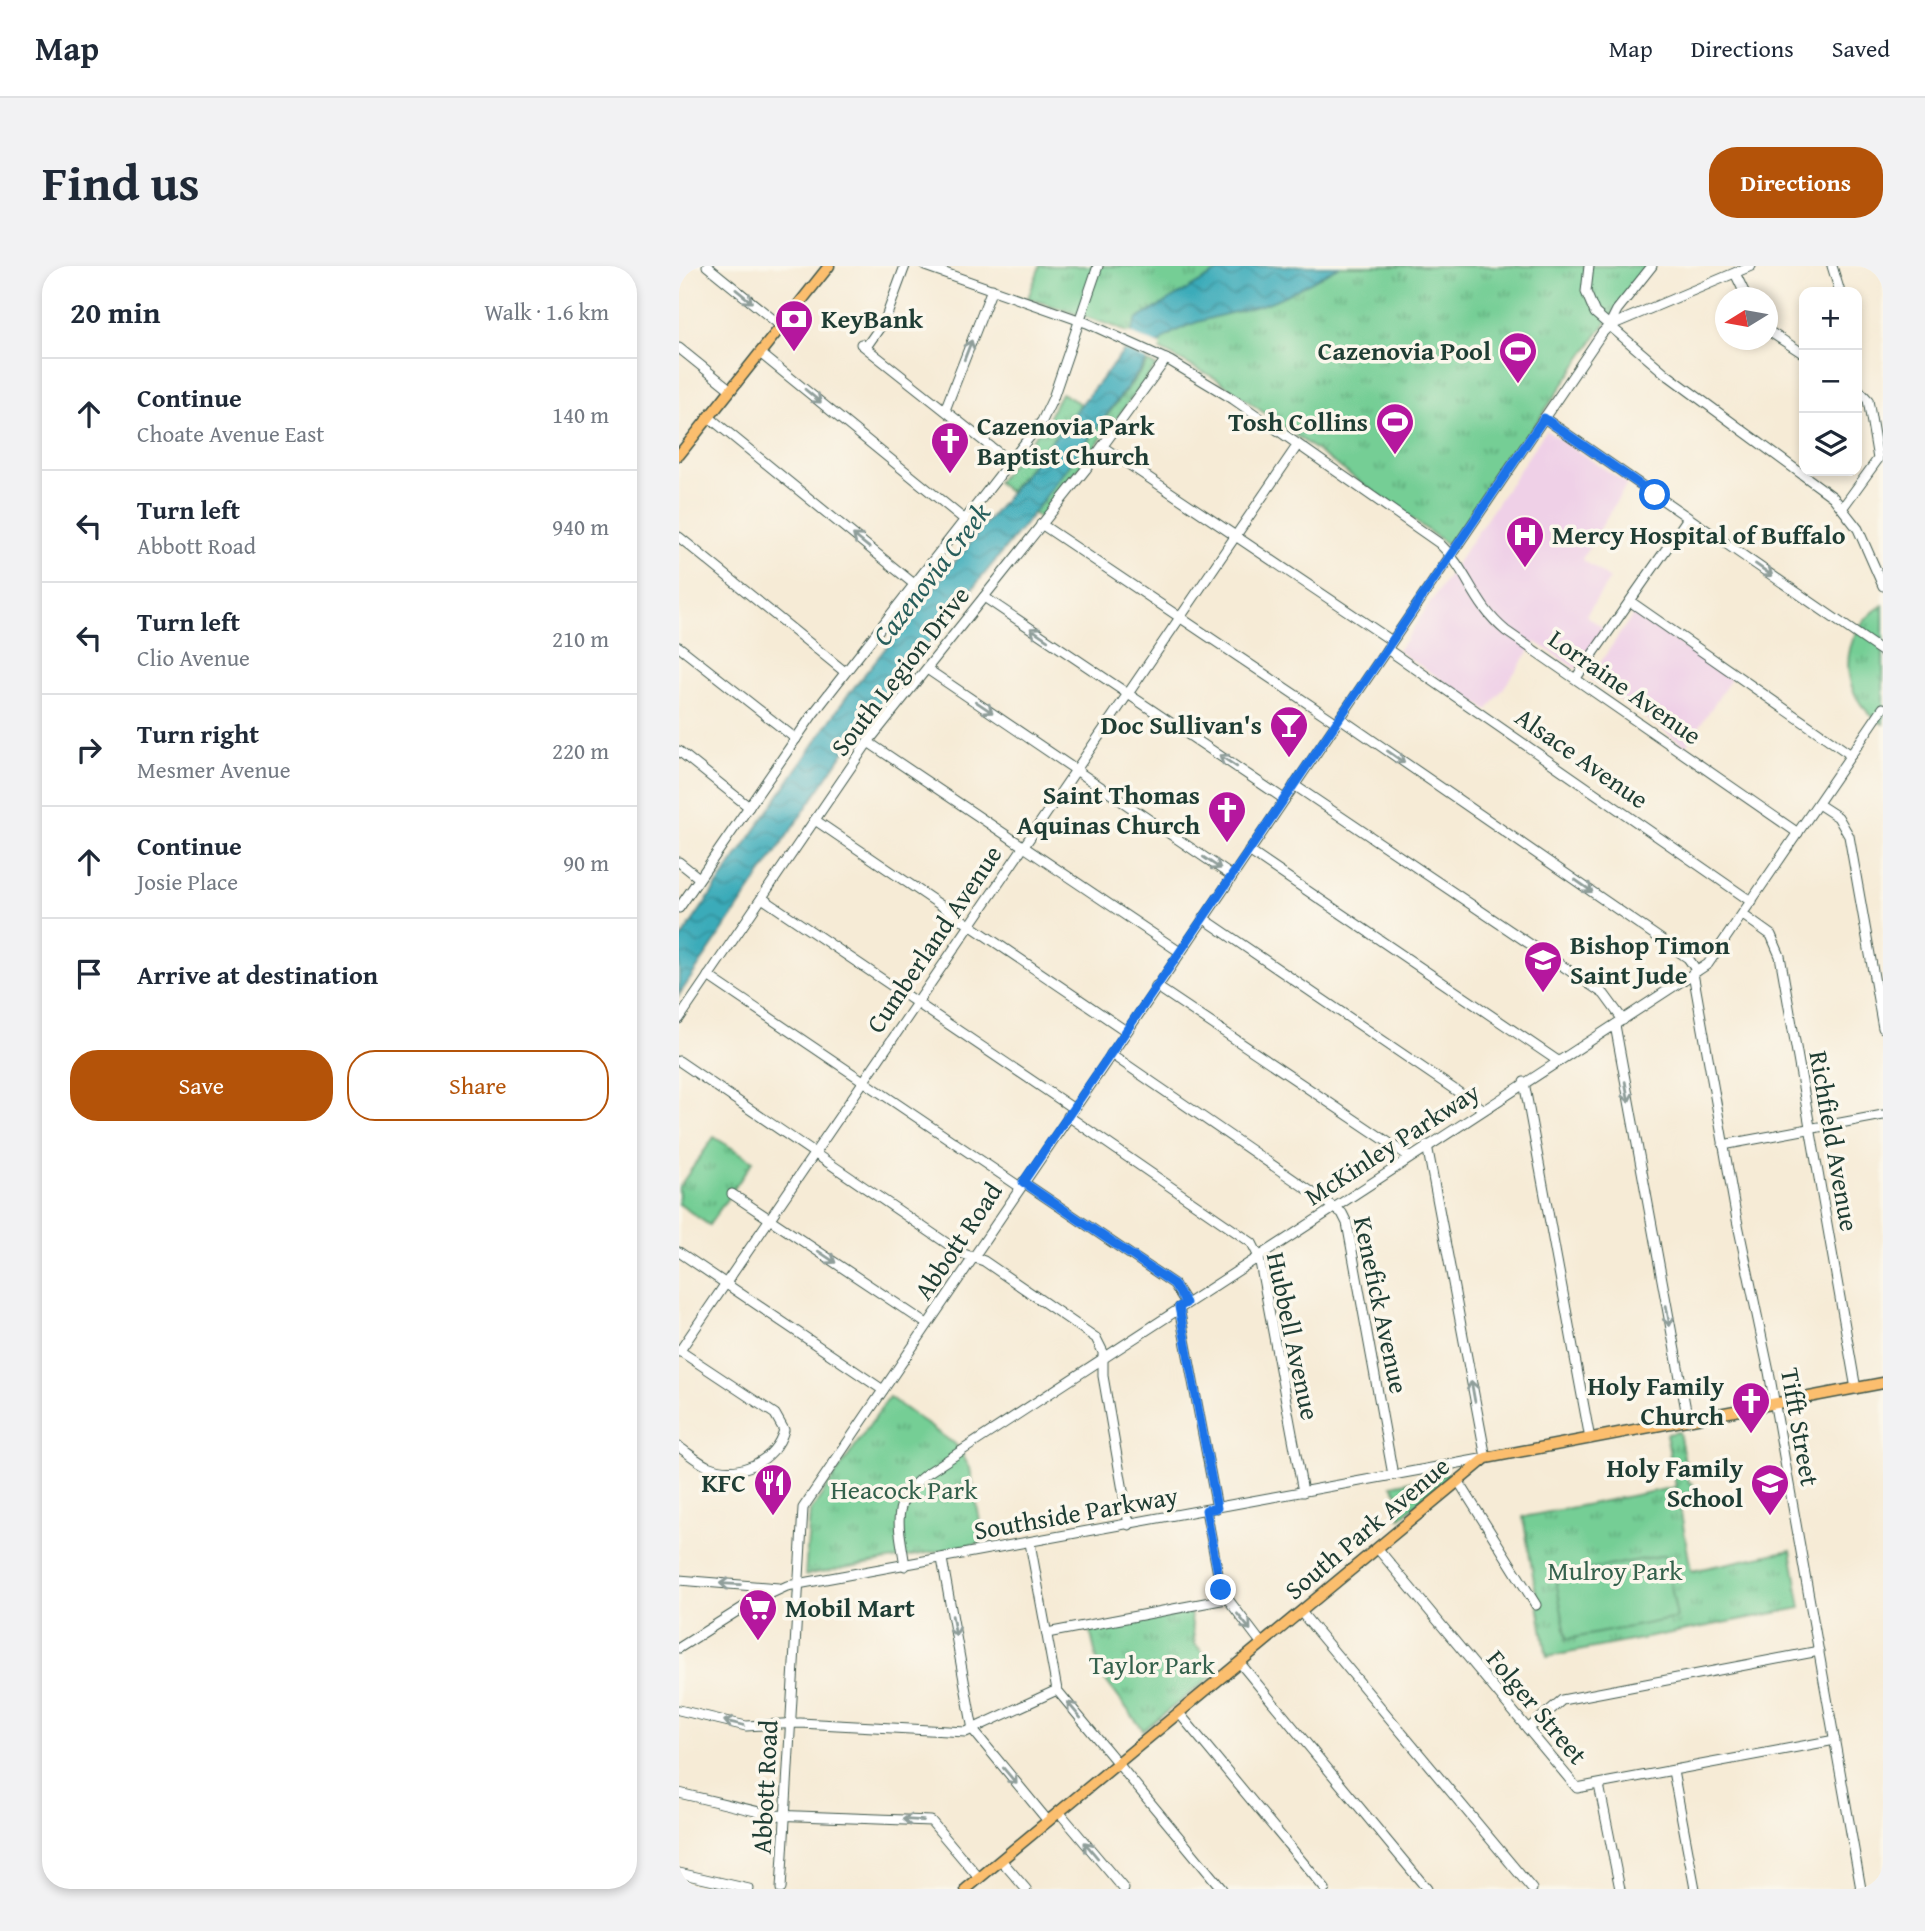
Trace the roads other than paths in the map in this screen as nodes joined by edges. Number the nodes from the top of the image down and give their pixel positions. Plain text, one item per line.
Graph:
1 (707, 266) edge
2 (829, 266) edge
3 (905, 266) edge
4 (925, 266) edge
5 (1098, 266) edge
6 (1589, 266) edge
7 (1652, 266) edge
8 (1751, 266) edge
9 (1832, 266) edge
10 (1735, 273) junction
11 (1742, 287) edge
12 (1838, 287) edge
13 (992, 289) junction
14 (1081, 321) junction
15 (781, 326) junction
16 (1609, 326) junction
17 (1778, 337) edge
18 (679, 348) edge
19 (1799, 351) edge
20 (760, 353) junction
21 (1161, 356) junction
22 (730, 390) junction
23 (1862, 394) edge
24 (945, 410) junction
25 (709, 417) junction
26 (1544, 418) junction
27 (1297, 446) junction
28 (1103, 447) junction
29 (680, 452) edge
30 (1010, 462) junction
31 (1843, 507) junction
32 (1688, 518) junction
33 (965, 520) junction
34 (1041, 524) junction
35 (1236, 536) junction
36 (679, 537) edge
37 (1451, 554) junction
38 (914, 584) junction
39 (1883, 586) edge
40 (984, 597) junction
41 (1631, 602) junction
42 (1180, 617) junction
43 (1389, 645) junction
44 (679, 647) edge
45 (1883, 652) edge
46 (927, 668) junction
47 (845, 672) junction
48 (1576, 678) junction
49 (1128, 693) junction
50 (1883, 708) edge
51 (1338, 720) junction
52 (796, 739) junction
53 (868, 742) junction
54 (679, 751) edge
55 (1850, 755) junction
56 (1075, 769) junction
57 (1294, 785) junction
58 (1284, 799) junction
59 (1818, 804) junction
60 (749, 807) junction
61 (815, 820) junction
62 (1798, 833) junction
63 (1023, 846) junction
64 (1249, 851) junction
65 (679, 862) edge
66 (1232, 876) junction
67 (699, 878) junction
68 (762, 898) junction
69 (1752, 902) junction
70 (679, 908) edge
71 (1743, 915) junction
72 (1203, 918) junction
73 (969, 924) junction
74 (1180, 952) junction
75 (1695, 972) junction
76 (708, 976) junction
77 (1156, 986) junction
78 (916, 1003) junction
79 (679, 1019) edge
80 (1619, 1023) junction
81 (1883, 1028) edge
82 (1126, 1031) junction
83 (1111, 1054) junction
84 (1558, 1061) junction
85 (679, 1062) edge
86 (863, 1081) junction
87 (1524, 1082) junction
88 (1483, 1109) junction
89 (1071, 1113) junction
90 (1883, 1115) edge
91 (1810, 1128) junction
92 (1427, 1145) junction
93 (1723, 1145) junction
94 (814, 1154) junction
95 (1410, 1157) junction
96 (1022, 1185) junction
97 (732, 1194) dead end
98 (1336, 1207) junction
99 (770, 1219) junction
100 (679, 1252) edge
101 (973, 1257) junction
102 (1259, 1257) junction
103 (725, 1283) junction
104 (1183, 1305) junction
105 (927, 1324) junction
106 (680, 1351) edge
107 (1103, 1359) junction
108 (1883, 1383) edge
109 (1856, 1388) junction
110 (883, 1390) junction
111 (1775, 1404) junction
112 (1688, 1420) junction
113 (1590, 1439) junction
114 (679, 1447) edge
115 (1486, 1458) junction
116 (1393, 1475) junction
117 (1459, 1482) junction
118 (1303, 1492) junction
119 (1217, 1508) junction
120 (1206, 1510) junction
121 (1129, 1525) junction
122 (1030, 1543) junction
123 (1378, 1549) junction
124 (942, 1559) junction
125 (905, 1566) junction
126 (679, 1580) edge
127 (797, 1585) junction
128 (781, 1588) junction
129 (1226, 1599) junction
130 (1537, 1605) dead end
131 (1301, 1612) junction
132 (1047, 1633) junction
133 (1262, 1644) junction
134 (679, 1648) edge
135 (1819, 1651) junction
136 (1240, 1663) junction
137 (1057, 1690) junction
138 (679, 1710) edge
139 (1179, 1713) junction
140 (790, 1725) junction
141 (1528, 1729) junction
142 (972, 1730) junction
143 (1835, 1740) junction
144 (1118, 1762) junction
145 (1673, 1771) junction
146 (1599, 1784) junction
147 (679, 1793) edge
148 (1059, 1812) junction
149 (785, 1815) junction
150 (1048, 1821) junction
151 (1001, 1860) junction
152 (679, 1873) edge
153 (979, 1878) junction
154 (749, 1889) edge
155 (781, 1889) edge
156 (966, 1889) edge
157 (1026, 1889) edge
158 (1124, 1889) edge
159 (1222, 1889) edge
160 (1325, 1889) edge
161 (1427, 1889) edge
162 (1532, 1889) edge
163 (1620, 1889) edge
164 (1695, 1889) edge
165 (1861, 1889) edge

1 -> 15 street
2 - 15 main road
3 - 24 street
4 - 13 street
5 - 14 street
6 - 16 street
7 - 16 street, Abbott Road
8 - 10 street
9 - 12 street
10 - 11 street
10 - 16 street
13 - 14 street
24 -> 13 street
14 - 21 street
14 - 30 street
15 - 20 main road
16 - 26 street, Abbott Road
16 - 31 street
17 - 19 street
18 - 22 street
20 - 22 main road
20 -> 33 street
21 - 27 street
21 - 28 street, South Legion Drive
22 - 25 main road
23 - 31 street
24 - 30 street
25 - 29 main road
38 -> 25 street
26 - 32 street
26 - 37 street, Abbott Road
27 - 35 street, Cumberland Avenue
27 - 37 street
28 - 34 street, South Legion Drive
28 - 35 street, Alsace Avenue
30 - 33 street
31 - 39 street
32 - 41 street
32 -> 45 street
33 - 38 street
34 - 40 street, South Legion Drive
34 - 42 street
35 - 42 street, Cumberland Avenue
35 - 43 street, Alsace Avenue
36 - 47 street
37 - 43 street, Abbott Road
37 - 48 street, Lorraine Avenue
38 - 47 street
40 - 46 street, South Legion Drive
49 -> 40 street
41 - 48 street
41 - 55 street
42 - 49 street, Cumberland Avenue
42 - 51 street
43 - 51 street, Abbott Road
43 - 69 street, Alsace Avenue
44 - 52 street
46 - 53 street, South Legion Drive
46 -> 56 street
47 - 52 street
48 - 62 street, Lorraine Avenue
49 - 56 street, Cumberland Avenue
58 -> 49 street
50 - 55 street, McKinley Parkway
51 - 57 street, Abbott Road
51 -> 75 street
52 - 60 street
53 - 61 street, South Legion Drive
53 - 63 street
54 - 60 street
55 - 59 street, McKinley Parkway
56 - 63 street, Cumberland Avenue
56 -> 66 street
57 - 58 street, Abbott Road
57 - 80 street
58 - 64 street, Abbott Road
59 - 62 street, McKinley Parkway
59 - 81 street
60 - 67 street
61 - 68 street, South Legion Drive
61 - 73 street
62 - 69 street, McKinley Parkway
63 - 73 street, Cumberland Avenue
63 - 74 street
64 - 66 street, Abbott Road
64 - 84 street
65 - 67 street
66 - 72 street, Abbott Road
67 - 70 street
68 - 76 street, South Legion Drive
68 - 78 street, Hubbell Avenue
69 - 71 street, McKinley Parkway
71 - 75 street, McKinley Parkway
71 - 91 street, Richfield Avenue
72 - 74 street, Abbott Road
72 - 88 street
73 - 78 street, Cumberland Avenue
73 - 82 street
74 - 77 street, Abbott Road
75 - 80 street, McKinley Parkway
75 - 93 street, Tifft Street
76 - 79 street, South Legion Drive
76 - 86 street
77 - 82 street, Abbott Road
77 - 95 street
78 - 86 street, Cumberland Avenue
78 - 89 street, Hubbell Avenue
80 - 84 street, McKinley Parkway
80 -> 112 street
82 - 83 street, Abbott Road
83 - 89 street, Abbott Road
83 - 98 street, Kenefick Avenue
84 - 87 street, McKinley Parkway
85 - 94 street
86 - 94 street, Cumberland Avenue
86 - 96 street
87 - 88 street, McKinley Parkway
87 - 113 street
88 - 92 street, McKinley Parkway
89 - 96 street, Abbott Road
89 - 102 street, Hubbell Avenue
90 - 91 street
91 - 93 street
91 - 109 street, Richfield Avenue
92 - 95 street, McKinley Parkway
115 -> 92 street
93 - 111 street, Tifft Street
94 - 99 street, Cumberland Avenue
94 - 101 street
95 - 98 street, McKinley Parkway
96 - 101 street, Abbott Road
96 - 104 street
97 - 99 street
98 - 102 street, McKinley Parkway
98 - 116 street, Kenefick Avenue
99 - 103 street, Cumberland Avenue
99 -> 105 street
100 - 103 street
101 - 105 street, Abbott Road
101 - 107 street
102 - 104 street, McKinley Parkway
102 - 118 street, Hubbell Avenue
103 - 106 street, Cumberland Avenue
103 - 110 street
104 - 107 street, McKinley Parkway
104 - 119 street
105 - 110 street, Abbott Road
106 - 114 street
107 - 121 street
107 - 125 street, McKinley Parkway
108 - 109 main road, South Park Avenue
109 - 111 main road, South Park Avenue
110 - 127 street, Abbott Road
111 - 112 main road, South Park Avenue
111 - 135 street, Tifft Street
112 - 113 main road, South Park Avenue
113 - 115 main road, South Park Avenue
115 - 116 street, Southside Parkway
115 - 117 main road, South Park Avenue
116 - 118 street, Southside Parkway
117 - 123 main road, South Park Avenue
117 - 130 street
118 - 119 street, Southside Parkway
119 - 120 street, Southside Parkway
120 - 121 street, Southside Parkway
120 - 129 street
121 - 122 street, Southside Parkway
122 - 124 street, Southside Parkway
122 - 132 street
123 - 131 main road, South Park Avenue
123 - 141 street, Folger Street
124 - 125 street, Southside Parkway
124 -> 142 street
125 - 127 street, Southside Parkway
128 -> 126 street
127 - 128 street
127 - 140 street, Abbott Road
128 - 134 street
129 - 132 street
129 -> 133 street
131 - 133 main road, South Park Avenue
131 - 162 street
132 - 137 street
133 - 136 main road, South Park Avenue
135 - 141 street
135 - 143 street, Tifft Street
136 - 139 main road, South Park Avenue
136 - 161 street
137 - 142 street
144 -> 137 street
140 -> 138 street
139 - 144 main road, South Park Avenue
139 - 160 street
140 - 142 street
140 - 149 street, Abbott Road
141 - 146 street, Folger Street
142 -> 150 street
143 - 145 street, Folger Street
143 - 165 street, Tifft Street
144 - 148 main road, South Park Avenue
144 - 159 street
145 - 146 street, Folger Street
145 - 164 street
146 - 163 street
147 - 149 street
148 - 150 main road, South Park Avenue
158 -> 148 street
153 -> 149 street
149 - 155 street, Abbott Road
150 - 151 main road, South Park Avenue
151 - 153 main road, South Park Avenue
151 - 157 street
152 - 154 street
153 - 156 main road, South Park Avenue

